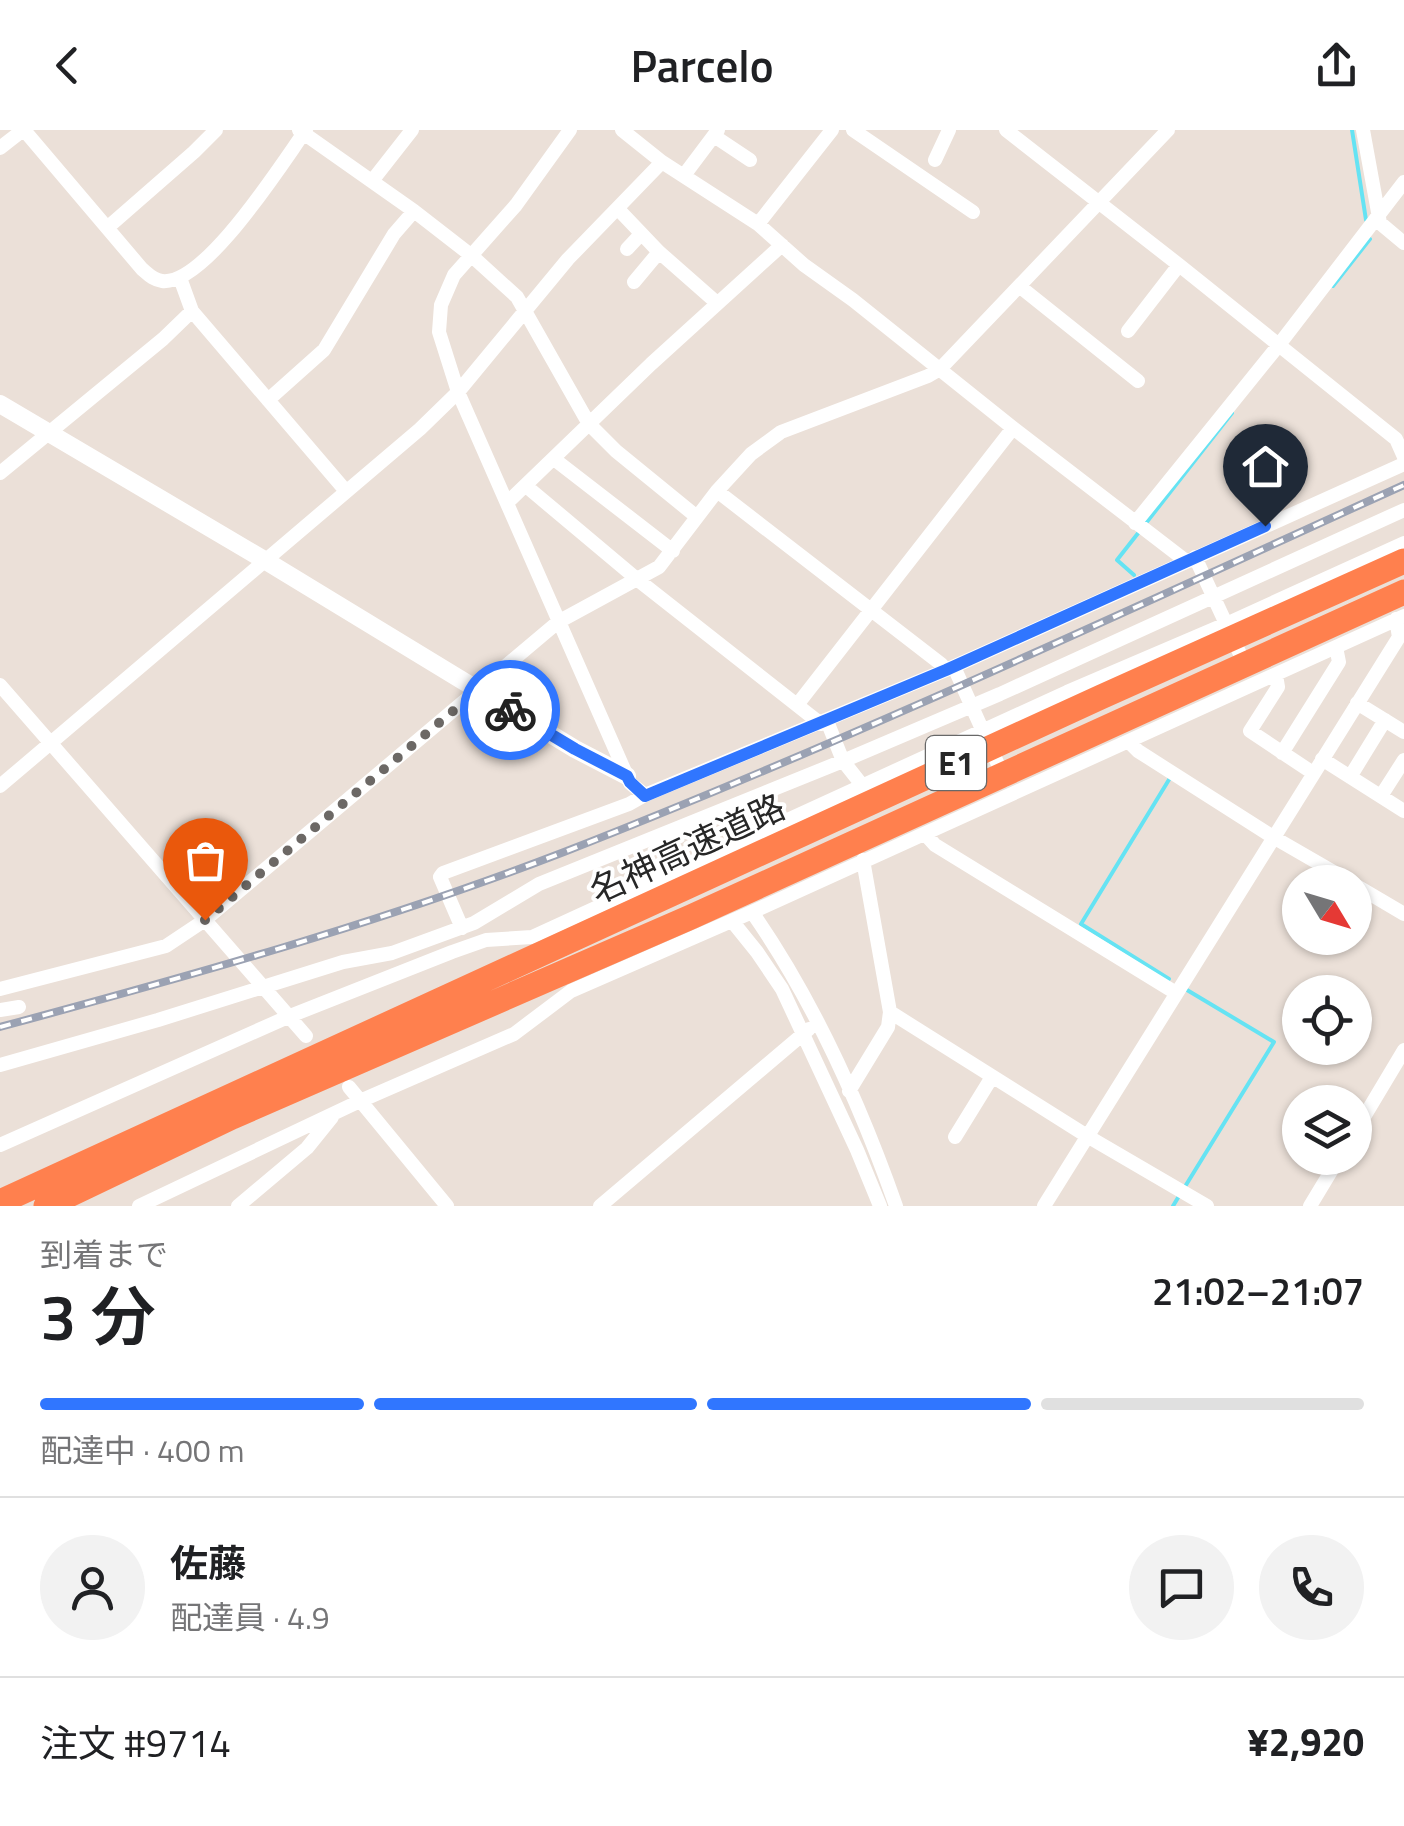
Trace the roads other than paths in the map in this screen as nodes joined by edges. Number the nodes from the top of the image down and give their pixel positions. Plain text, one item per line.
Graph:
1 (23, 130) edge
2 (216, 130) edge
3 (412, 130) edge
4 (570, 130) edge
5 (622, 130) edge
6 (832, 130) edge
7 (852, 130) edge
8 (949, 130) edge
9 (1006, 130) edge
10 (1168, 130) edge
11 (1363, 130) edge
12 (303, 131) edge
13 (716, 133) edge
14 (0, 148) edge
15 (750, 160) dead end
16 (935, 160) dead end
17 (662, 162) junction
18 (685, 174) junction
19 (372, 182) junction
20 (1404, 182) edge
21 (1099, 202) junction
22 (618, 209) junction
23 (414, 211) junction
24 (973, 212) dead end
25 (1377, 216) junction
26 (758, 224) junction
27 (107, 228) junction
28 (641, 234) junction
29 (1404, 243) edge
30 (782, 245) junction
31 (628, 249) dead end
32 (659, 252) junction
33 (472, 256) junction
34 (1179, 265) junction
35 (180, 278) junction
36 (634, 282) dead end
37 (1019, 286) junction
38 (717, 303) junction
39 (525, 309) junction
40 (192, 311) junction
41 (1128, 331) dead end
42 (1278, 346) junction
43 (940, 370) junction
44 (1138, 381) dead end
45 (458, 392) junction
46 (268, 400) junction
47 (0, 404) edge
48 (589, 424) junction
49 (1014, 428) junction
50 (49, 433) junction
51 (1400, 434) edge
52 (554, 459) junction
53 (1404, 460) edge
54 (0, 473) edge
55 (526, 486) junction
56 (345, 490) junction
57 (717, 491) junction
58 (508, 502) junction
59 (1404, 510) edge
60 (697, 517) junction
61 (1135, 523) junction
62 (1404, 543) edge
63 (673, 551) junction
64 (1190, 559) junction
65 (266, 561) junction
66 (1404, 562) edge
67 (638, 580) junction
68 (1404, 592) edge
69 (1214, 596) junction
70 (870, 611) junction
71 (1400, 617) edge
72 (558, 622) junction
73 (1226, 624) junction
74 (1336, 647) junction
75 (950, 669) junction
76 (1276, 675) junction
77 (1254, 685) junction
78 (0, 686) edge
79 (478, 690) junction
80 (1357, 703) junction
81 (797, 705) junction
82 (972, 706) junction
83 (1385, 720) junction
84 (824, 722) junction
85 (983, 730) junction
86 (1404, 732) edge
87 (1129, 742) junction
88 (49, 743) junction
89 (1282, 753) junction
90 (1322, 759) junction
91 (1404, 760) edge
92 (843, 761) junction
93 (1313, 773) junction
94 (627, 776) junction
95 (1350, 776) junction
96 (866, 784) junction
97 (0, 786) edge
98 (1012, 795) junction
99 (645, 796) junction
100 (1381, 796) junction
101 (1404, 811) edge
102 (925, 834) junction
103 (1273, 837) junction
104 (898, 846) junction
105 (863, 860) junction
106 (1321, 865) edge
107 (1372, 895) edge
108 (752, 912) junction
109 (1404, 914) edge
110 (205, 920) junction
111 (732, 921) junction
112 (462, 928) junction
113 (264, 986) junction
114 (0, 988) edge
115 (1176, 994) junction
116 (19, 1008) dead end
117 (0, 1010) edge
118 (890, 1012) junction
119 (290, 1016) junction
120 (818, 1023) junction
121 (803, 1033) junction
122 (306, 1036) dead end
123 (1404, 1050) edge
124 (0, 1066) edge
125 (992, 1076) junction
126 (349, 1087) dead end
127 (849, 1091) junction
128 (360, 1101) junction
129 (1372, 1104) edge
130 (335, 1113) junction
131 (1087, 1136) junction
132 (955, 1137) dead end
133 (0, 1144) edge
134 (1329, 1175) edge
135 (0, 1202) edge
136 (46, 1206) edge
137 (139, 1206) edge
138 (238, 1206) edge
139 (447, 1206) edge
140 (600, 1206) edge
141 (880, 1206) edge
142 (896, 1206) edge
143 (1044, 1206) edge
144 (1207, 1206) edge
145 (1310, 1206) edge

1 - 14 street
1 - 27 street
2 - 27 street
3 - 19 street
4 - 33 street
5 - 17 street
6 - 26 street
7 - 24 street
8 - 16 street
9 - 21 street
10 - 21 street
11 - 25 street
12 - 19 street
12 - 35 street
13 - 15 street
13 - 18 street
17 - 18 street
17 - 22 street
18 - 26 street
19 - 23 street
20 - 25 street
21 - 34 street
21 - 37 street
22 - 28 street
22 - 39 street
23 - 33 street
23 - 46 street
25 - 29 street
25 - 42 street
26 - 30 street
27 - 35 street
28 - 31 street
28 - 32 street
30 - 38 street
30 - 43 street
32 - 36 street
32 - 38 street
33 - 39 street
33 - 45 street
34 - 41 street
34 - 42 street
35 - 40 street
37 - 43 street
37 - 44 street
38 - 48 street
39 - 45 street
39 - 48 street
40 - 46 street
40 - 50 street
42 - 51 street
42 - 61 street
43 - 49 street
43 - 57 street
45 - 56 street
45 - 58 street
46 - 56 street
47 - 50 street
48 - 52 street
48 - 60 street
49 - 61 street
49 - 70 street
50 - 54 street
50 - 65 street
51 - 53 street
52 - 55 street
52 - 63 street
53 - 64 street
55 - 58 street
55 - 67 street
56 - 65 street
57 - 60 street
57 - 70 street
58 - 72 street
59 - 69 street
60 - 63 street
61 - 64 street
62 - 73 street
63 - 67 street
64 - 69 street
64 - 75 street
65 - 79 street
65 - 88 street
66 - 135 highway, 名神高速道路 / E1
67 - 72 street
67 - 81 street
68 - 136 highway, 名神高速道路 / E1
69 - 73 street
69 - 82 street
70 - 75 street
70 - 81 street
71 - 74 street
71 - 80 street
72 - 79 street
72 - 94 street
73 - 77 street
73 - 85 street
74 - 76 street
74 - 89 street
75 - 82 street
75 - 84 street
76 - 77 street
76 - 89 street
77 - 87 street
78 - 88 street
79 - 94 street
79 - 110 street
80 - 83 street
80 - 90 street
81 - 84 street
82 - 85 street
82 - 92 street
83 - 86 street
83 - 95 street
84 - 92 street
84 - 99 street
85 - 96 street
85 - 98 street
87 - 98 street
87 - 103 street
88 - 97 street
88 - 110 street
89 - 93 street
90 - 93 street
90 - 95 street
91 - 100 street
92 - 96 street
92 - 112 street
93 - 103 street
94 - 99 street
95 - 100 street
96 - 104 street
96 - 119 street
98 - 102 street
99 - 112 street
100 - 101 street
102 - 104 street
102 - 115 street
103 - 106 street
103 - 115 street
104 - 105 street
105 - 108 street
105 - 118 street
107 - 109 street
108 - 111 street
108 - 120 street
110 - 113 street
110 - 114 street
111 - 121 street
111 - 128 street
112 - 113 street
113 - 119 street
113 - 124 street
115 - 131 street
116 - 117 street
118 - 125 street
118 - 127 street
119 - 122 street
119 - 133 street
120 - 121 street
120 - 127 street
121 - 140 street
121 - 141 street
123 - 129 street
125 - 131 street
125 - 132 street
126 - 128 street
127 - 142 street
128 - 130 street
128 - 139 street
130 - 137 street
130 - 138 street
131 - 143 street
131 - 144 street
134 - 145 street

